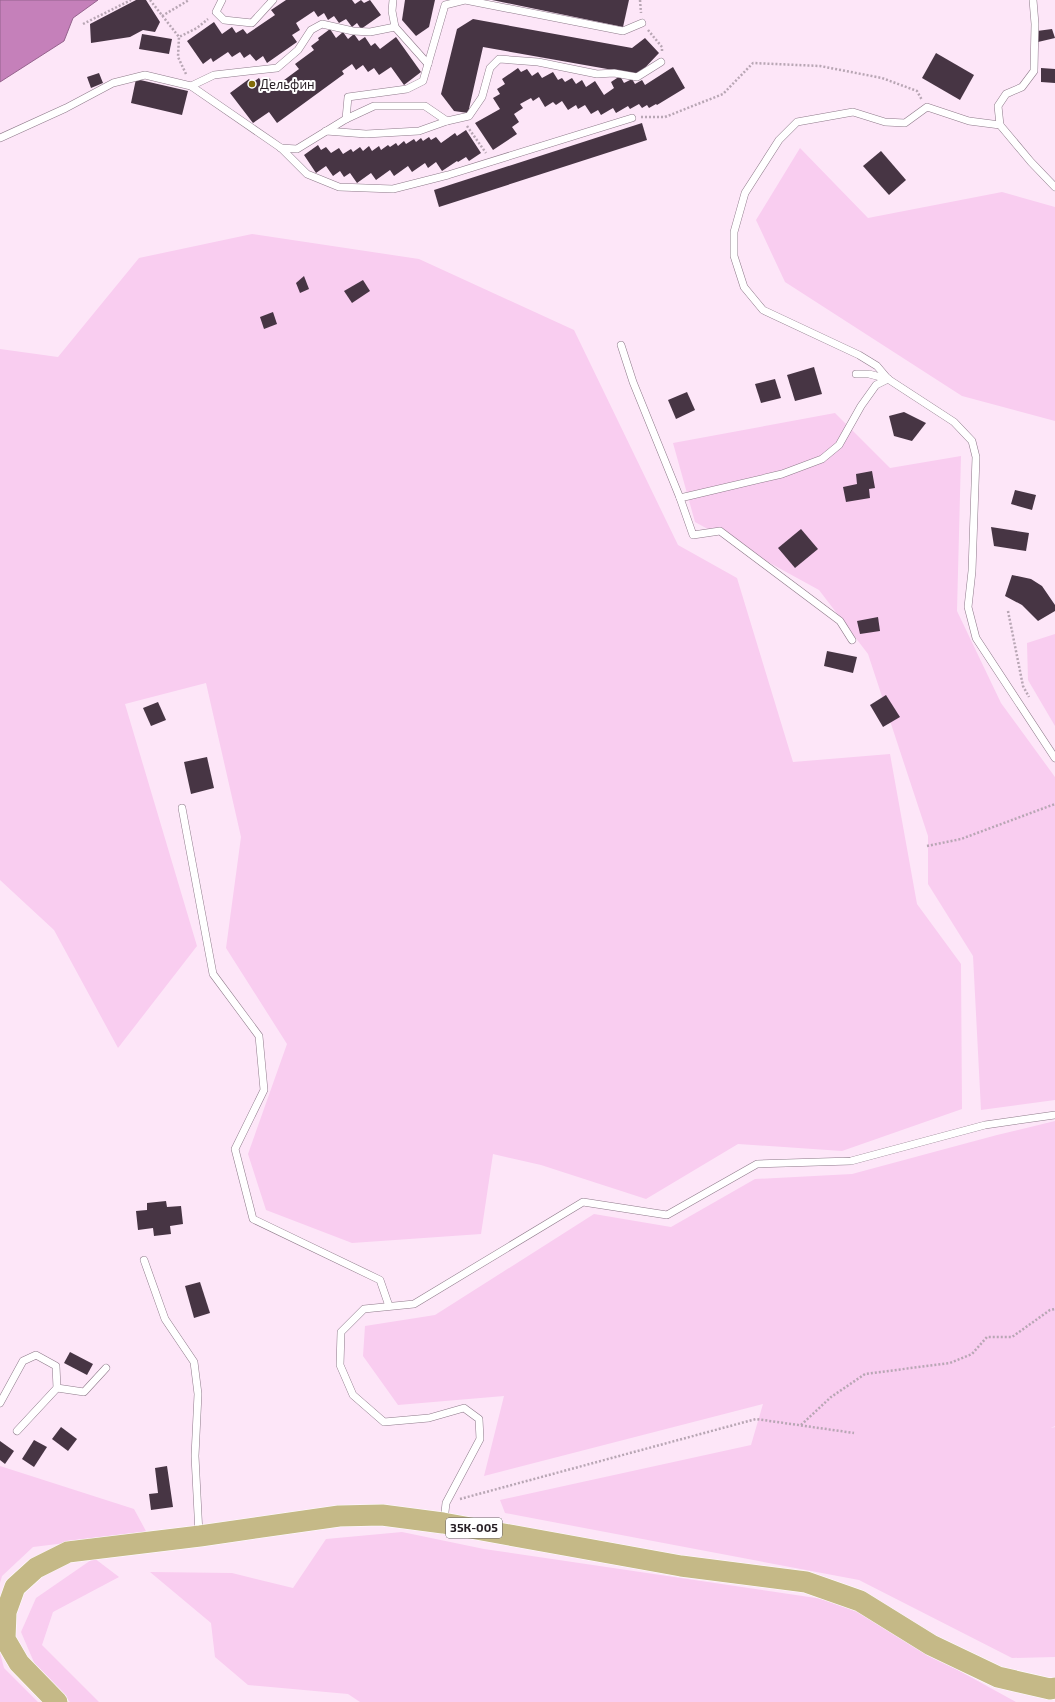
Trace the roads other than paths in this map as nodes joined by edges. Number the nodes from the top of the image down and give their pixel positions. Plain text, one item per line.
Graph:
1 (222, 0) edge
2 (274, 0) edge
3 (393, 0) edge
4 (1033, 0) edge
5 (642, 23) road end
6 (395, 27) junction
7 (661, 62) road end
8 (428, 64) junction
9 (191, 86) junction
10 (632, 118) road end
11 (346, 119) junction
12 (447, 122) junction
13 (1000, 125) junction
14 (326, 131) junction
15 (0, 138) edge
16 (281, 148) junction
17 (1055, 187) edge
18 (621, 345) dead end
19 (856, 374) dead end
20 (888, 379) junction
21 (680, 498) junction
22 (852, 640) dead end
23 (1055, 758) edge
24 (182, 808) dead end
25 (1055, 1115) edge
26 (144, 1260) dead end
27 (389, 1306) junction
28 (106, 1368) dead end
29 (57, 1388) junction
30 (0, 1402) edge
31 (17, 1431) dead end
32 (444, 1513) junction
33 (200, 1536) junction
34 (1055, 1688) edge
35 (57, 1702) edge

1 - 2 lane
3 - 6 lane
4 - 13 lane
5 - 8 lane
6 - 8 lane
6 - 9 lane
7 - 12 lane
8 - 11 lane
9 - 15 lane
9 - 16 lane
10 - 16 lane
11 - 12 lane
11 - 14 lane
12 - 14 lane
13 - 17 lane
13 - 20 lane
14 - 16 lane
18 - 21 lane
19 - 20 lane
20 - 21 lane
20 - 23 lane
21 - 22 lane
24 - 27 lane
25 - 27 lane
26 - 33 lane
27 - 32 lane
28 - 29 lane
29 - 30 lane
29 - 31 lane
32 - 33 main road, 35К-005
32 - 34 main road, 35К-005
33 - 35 main road, 35К-005

